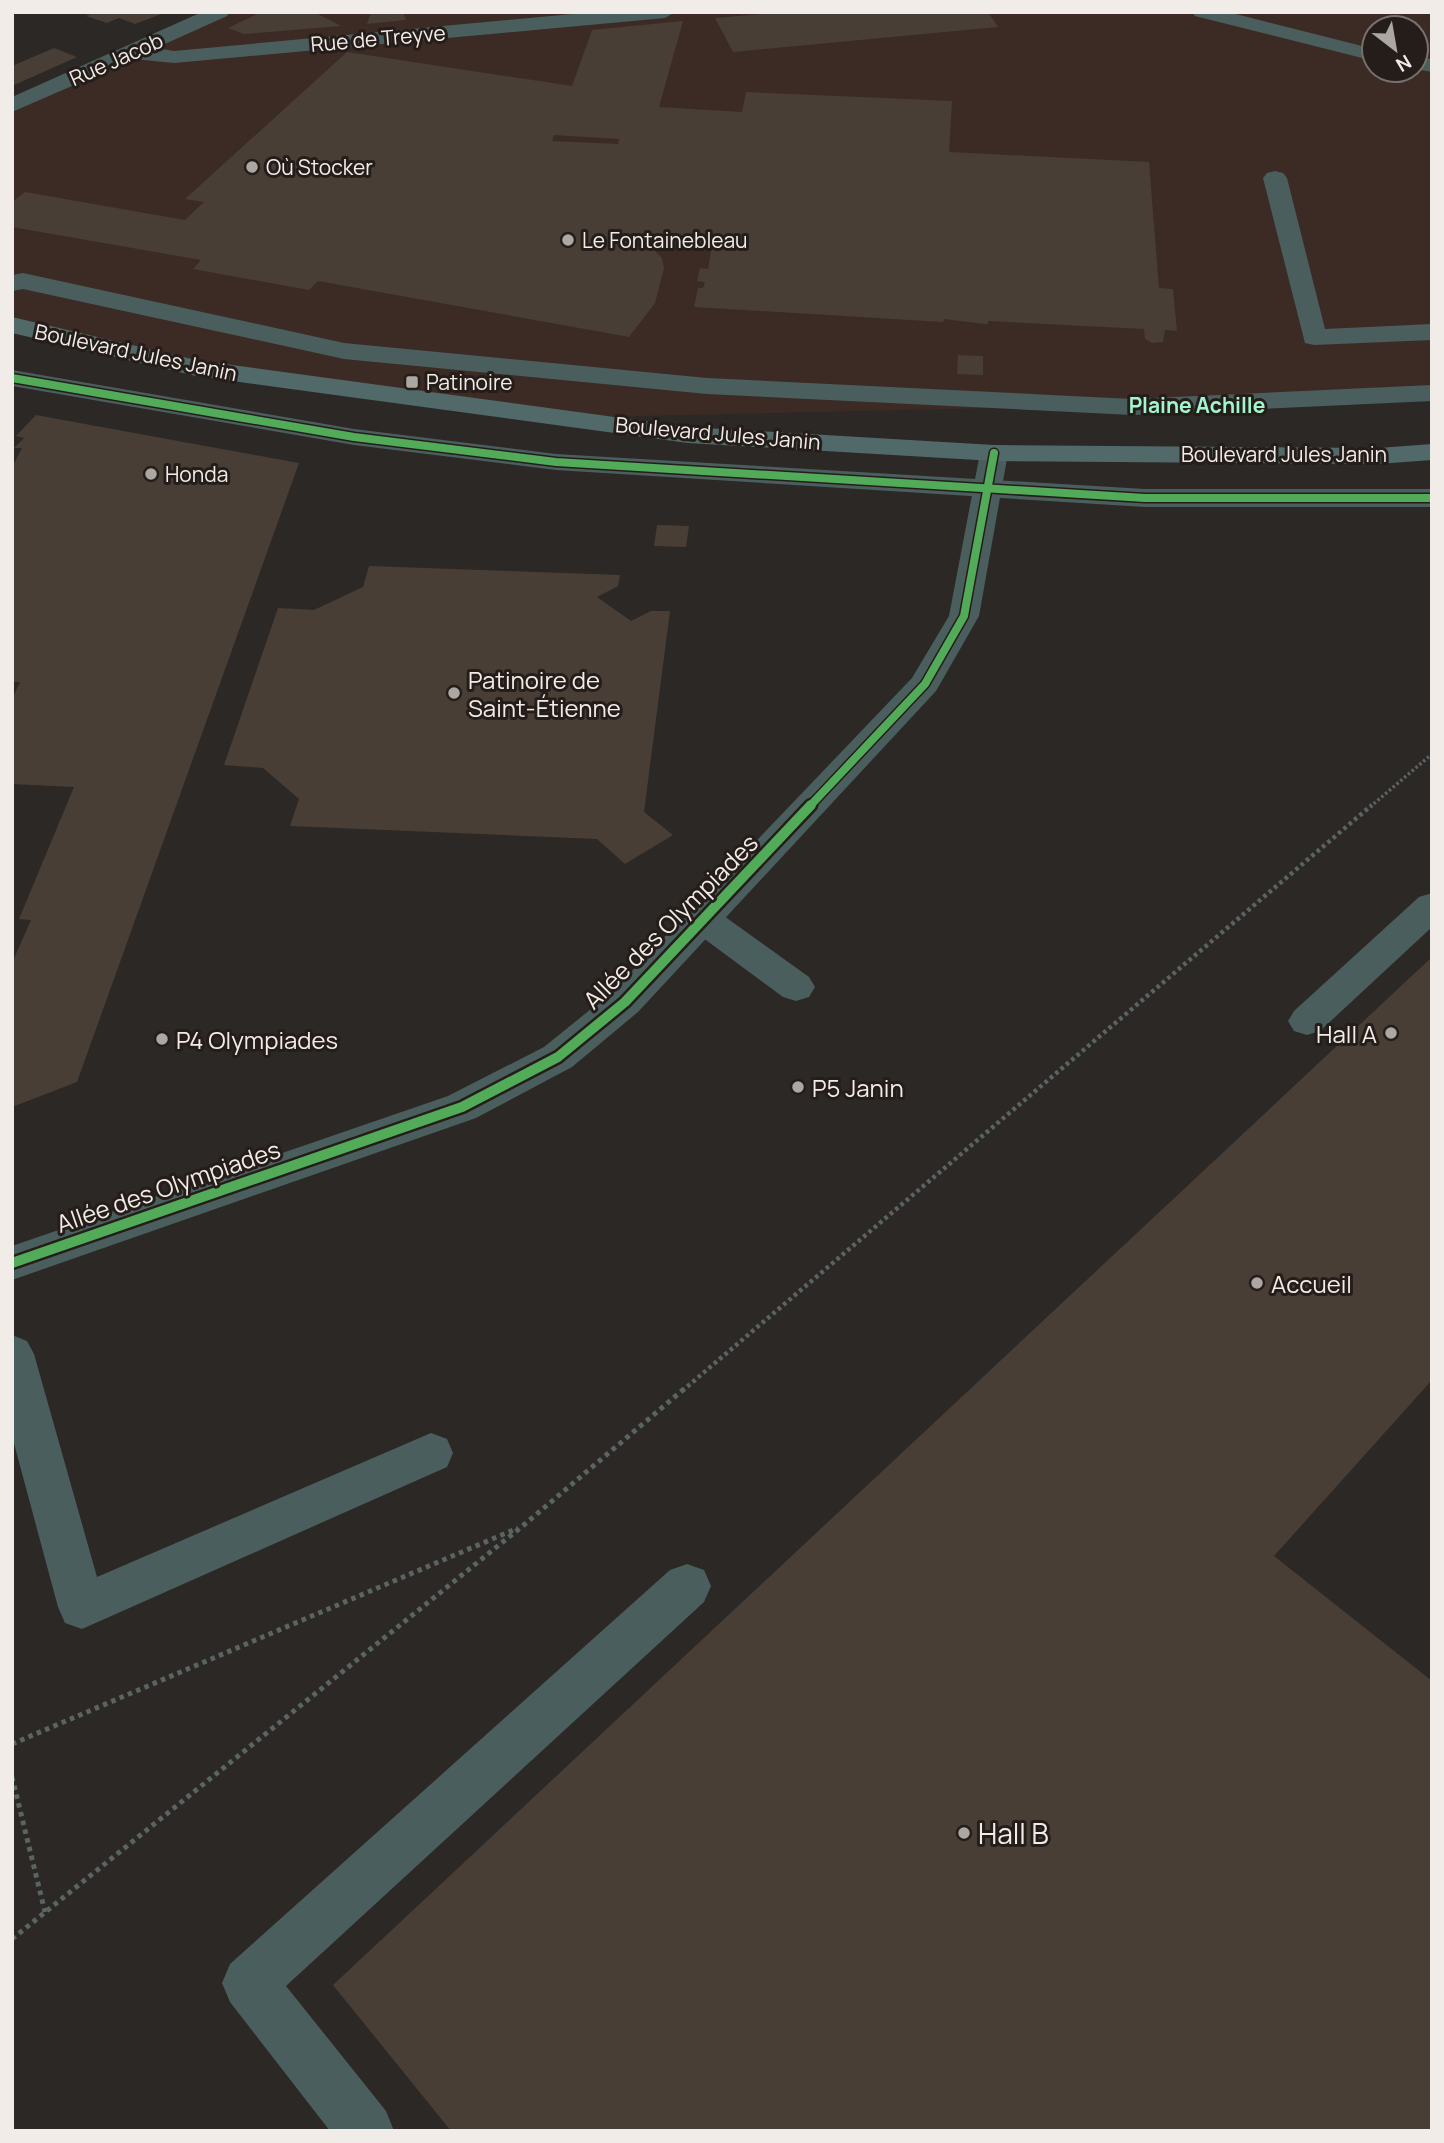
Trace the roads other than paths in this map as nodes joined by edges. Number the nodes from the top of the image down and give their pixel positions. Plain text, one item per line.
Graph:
1 (220, 12) edge
2 (665, 12) edge
3 (1202, 12) edge
4 (133, 52) junction
5 (1360, 52) edge
6 (12, 105) edge
7 (1275, 178) dead end
8 (12, 283) edge
9 (12, 325) edge
10 (1432, 332) edge
11 (12, 378) edge
12 (1432, 393) edge
13 (1432, 452) edge
14 (991, 470) junction
15 (1432, 498) edge
16 (1432, 906) edge
17 (704, 920) junction
18 (796, 987) dead end
19 (1307, 1021) dead end
20 (12, 1263) edge
21 (12, 1354) edge
22 (431, 1453) dead end
23 (687, 1586) dead end
24 (366, 2131) edge

1 - 4 street, Rue Jacob
2 - 4 street, Rue de Treyve
3 - 5 street
4 - 6 street, Rue Jacob
7 - 10 street
8 - 12 street
9 - 14 main road, Boulevard Jules Janin
11 - 14 street
13 - 14 main road, Boulevard Jules Janin
14 - 15 street
14 - 17 street, Allée des Olympiades
16 - 19 street
17 - 18 street
17 - 20 street, Allée des Olympiades
21 - 22 street
23 - 24 street

